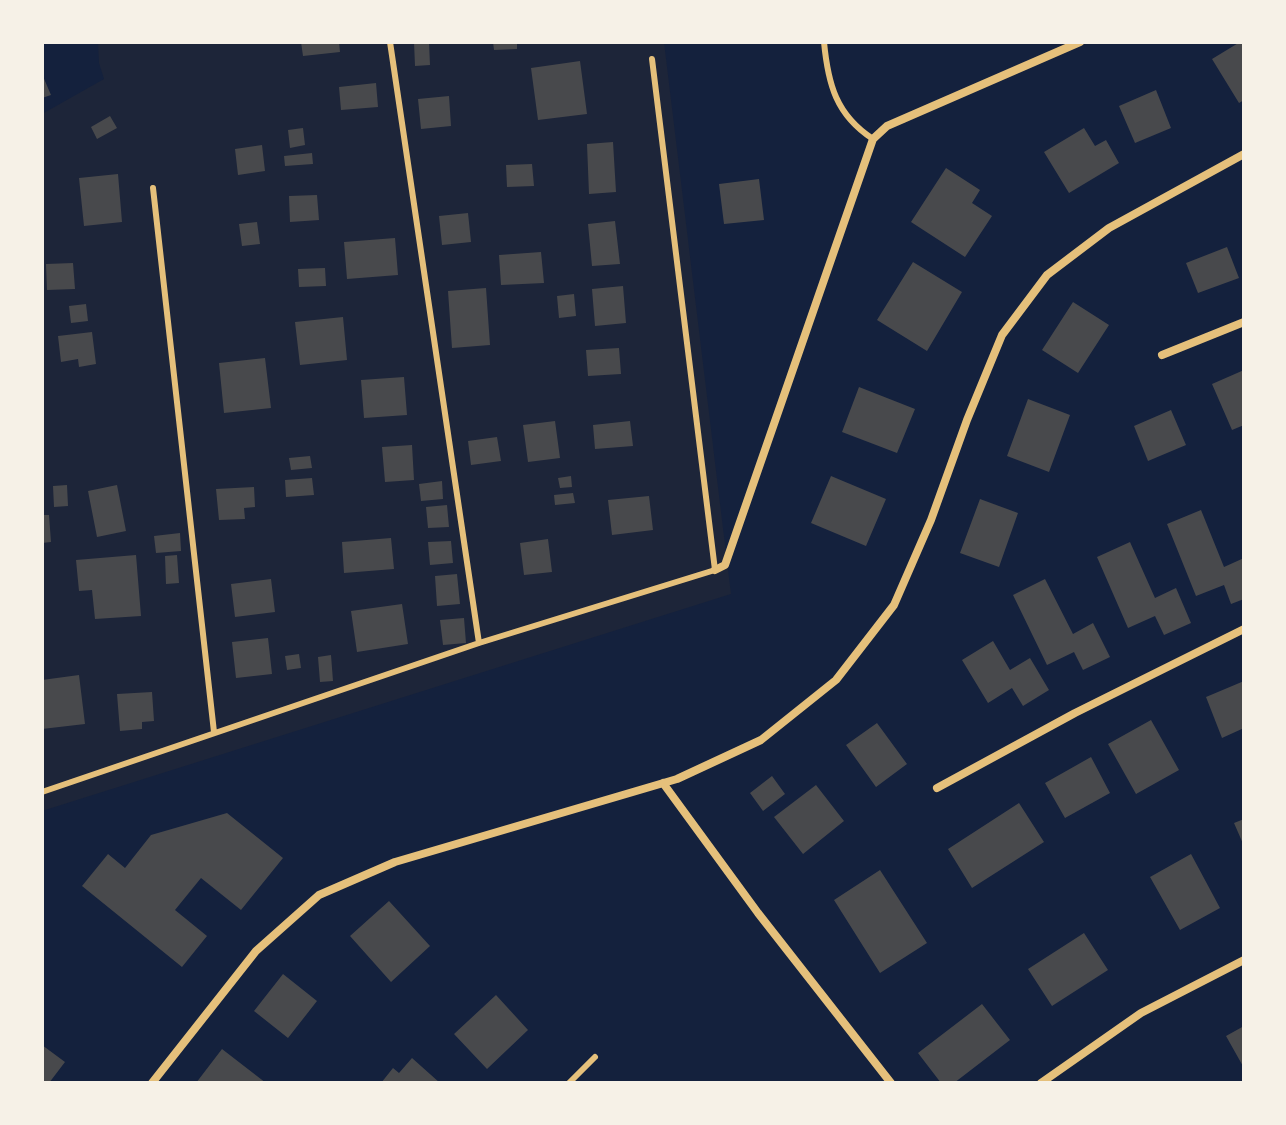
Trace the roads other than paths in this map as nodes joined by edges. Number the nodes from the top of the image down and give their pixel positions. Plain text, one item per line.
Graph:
1 (390, 42) edge
2 (824, 42) edge
3 (1080, 42) edge
4 (652, 59) dead end
5 (873, 139) junction
6 (1244, 154) edge
7 (153, 188) dead end
8 (1244, 322) edge
9 (1162, 355) dead end
10 (715, 570) junction
11 (1244, 629) edge
12 (479, 643) junction
13 (214, 732) junction
14 (663, 783) junction
15 (937, 788) dead end
16 (42, 792) edge
17 (1244, 960) edge
18 (595, 1057) dead end
19 (152, 1083) edge
20 (569, 1083) edge
21 (891, 1083) edge
22 (1041, 1083) edge

1 - 12 lane
2 - 5 lane
3 - 5 street
4 - 10 lane
5 - 10 street
6 - 14 street
7 - 13 lane
8 - 9 street
10 - 12 lane
11 - 15 street
12 - 13 lane
13 - 16 lane
14 - 19 street
14 - 21 street
17 - 22 street
18 - 20 lane

